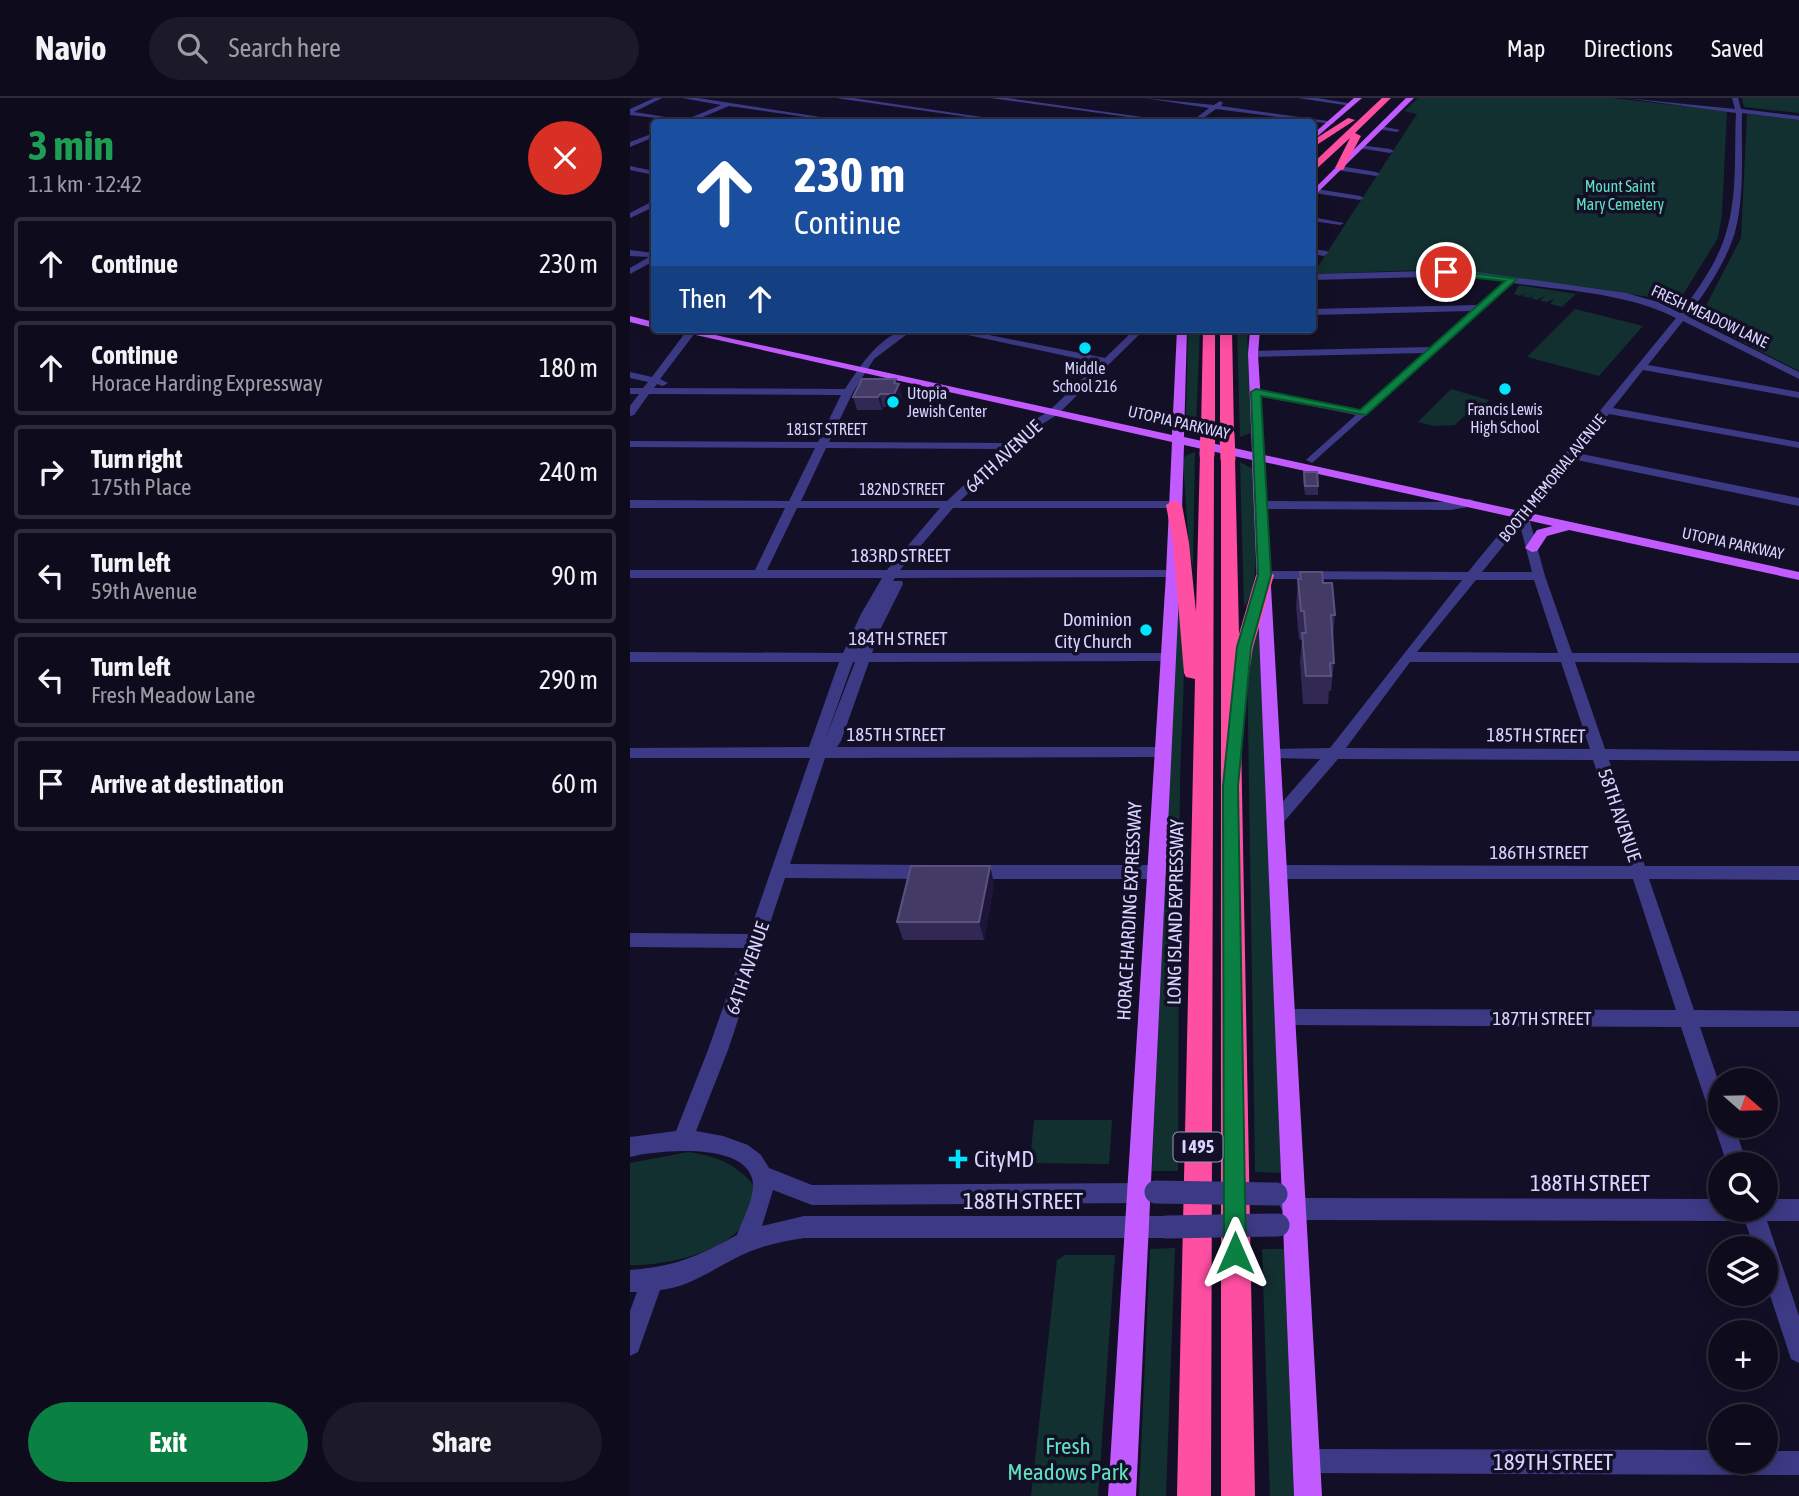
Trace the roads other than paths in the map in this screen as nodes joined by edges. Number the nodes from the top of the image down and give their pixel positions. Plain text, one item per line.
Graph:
1 (659, 98) edge
2 (685, 98) edge
3 (744, 98) edge
4 (839, 98) edge
5 (878, 98) edge
6 (993, 98) edge
7 (1053, 98) edge
8 (1147, 98) edge
9 (1228, 98) edge
10 (1301, 98) edge
11 (1358, 98) edge
12 (1375, 98) edge
13 (1387, 98) edge
14 (1410, 98) edge
15 (1628, 98) edge
16 (1648, 98) edge
17 (1735, 98) edge
18 (869, 102) junction
19 (729, 104) junction
20 (1351, 104) junction
21 (1042, 105) junction
22 (1216, 107) junction
23 (857, 108) dead end
24 (1738, 109) junction
25 (630, 112) edge
26 (1028, 112) dead end
27 (845, 114) dead end
28 (1799, 116) edge
29 (1020, 117) dead end
30 (670, 119) edge
31 (694, 119) edge
32 (818, 119) edge
33 (834, 119) edge
34 (990, 119) edge
35 (1016, 119) edge
36 (1152, 119) edge
37 (1198, 119) edge
38 (1309, 119) edge
39 (1352, 119) junction
40 (1316, 120) edge
41 (1364, 120) junction
42 (1332, 122) junction
43 (1380, 128) junction
44 (1397, 130) dead end
45 (651, 136) edge
46 (1316, 136) edge
47 (630, 139) edge
48 (640, 141) junction
49 (1316, 142) edge
50 (651, 143) edge
51 (630, 145) edge
52 (1360, 148) junction
53 (1390, 151) dead end
54 (1316, 153) edge
55 (1316, 166) edge
56 (630, 168) edge
57 (1340, 169) junction
58 (651, 172) edge
59 (1376, 174) dead end
60 (1316, 193) edge
61 (1316, 194) edge
62 (1360, 198) dead end
63 (630, 201) edge
64 (651, 204) edge
65 (651, 206) edge
66 (630, 216) edge
67 (1316, 220) edge
68 (1340, 223) dead end
69 (1316, 252) edge
70 (630, 253) edge
71 (1324, 253) dead end
72 (651, 256) edge
73 (651, 259) edge
74 (630, 271) edge
75 (1316, 276) edge
76 (1512, 279) junction
77 (1481, 307) junction
78 (1316, 312) edge
79 (630, 313) edge
80 (1682, 316) junction
81 (651, 317) edge
82 (630, 319) edge
83 (651, 324) edge
84 (690, 333) edge
85 (701, 333) edge
86 (722, 333) edge
87 (903, 333) edge
88 (965, 333) edge
89 (1136, 333) edge
90 (1182, 333) edge
91 (1209, 333) edge
92 (1226, 333) edge
93 (1255, 333) edge
94 (1433, 350) junction
95 (1253, 354) junction
96 (1106, 361) junction
97 (864, 367) junction
98 (1640, 367) junction
99 (630, 375) edge
100 (1799, 376) edge
101 (654, 381) junction
102 (630, 391) edge
103 (646, 391) junction
104 (693, 391) junction
105 (848, 391) junction
106 (1256, 392) junction
107 (1799, 395) edge
108 (1056, 410) junction
109 (1607, 410) junction
110 (630, 413) edge
111 (1363, 413) junction
112 (1177, 436) junction
113 (630, 444) edge
114 (822, 444) junction
115 (1799, 445) edge
116 (1019, 446) junction
117 (1258, 453) junction
118 (1570, 455) junction
119 (1312, 460) junction
120 (1403, 488) junction
121 (1799, 502) edge
122 (1469, 503) junction
123 (630, 505) edge
124 (793, 505) junction
125 (957, 505) junction
126 (1174, 505) junction
127 (1261, 505) junction
128 (1411, 506) junction
129 (1525, 511) junction
130 (1574, 526) junction
131 (1532, 548) junction
132 (1799, 567) edge
133 (759, 574) junction
134 (1172, 574) junction
135 (630, 575) edge
136 (896, 575) junction
137 (1265, 575) junction
138 (1799, 575) edge
139 (1472, 576) junction
140 (1539, 576) junction
141 (630, 657) edge
142 (856, 657) junction
143 (1406, 657) junction
144 (1166, 658) junction
145 (1567, 658) junction
146 (1799, 658) edge
147 (1163, 752) junction
148 (1273, 752) junction
149 (630, 753) edge
150 (1334, 753) junction
151 (818, 754) junction
152 (1600, 755) junction
153 (1799, 755) edge
154 (1231, 786) junction
155 (1203, 798) junction
156 (1276, 820) junction
157 (781, 871) junction
158 (1155, 872) junction
159 (1278, 872) junction
160 (1639, 873) junction
161 (1799, 873) edge
162 (630, 940) edge
163 (756, 941) junction
164 (1285, 1017) junction
165 (1688, 1018) junction
166 (1799, 1019) edge
167 (1708, 1078) edge
168 (683, 1139) junction
169 (630, 1147) edge
170 (763, 1176) junction
171 (1148, 1192) junction
172 (1283, 1209) junction
173 (1708, 1210) edge
174 (1778, 1210) edge
175 (1799, 1210) edge
176 (1137, 1227) junction
177 (745, 1242) junction
178 (641, 1280) edge
179 (1778, 1288) edge
180 (630, 1344) edge
181 (1799, 1351) edge
182 (1307, 1461) junction
183 (1799, 1464) edge
184 (1122, 1496) edge
185 (1194, 1496) edge
186 (1238, 1496) edge
187 (1308, 1496) edge

1 - 25 street
2 - 19 street
3 - 19 street
4 - 18 street
5 - 18 street
6 - 21 street
7 - 21 street
8 - 22 street
9 - 22 street
10 - 20 street
11 - 20 main road
12 - 39 highway
13 - 41 highway
14 - 43 main road
15 - 24 street
16 - 24 street
17 - 24 street, BOOTH MEMORIAL AVENUE
18 - 23 street
18 - 34 street
19 - 31 street
19 - 32 street
20 - 42 main road
21 - 26 street
21 - 36 street
22 - 37 street
22 - 38 street
24 - 28 street
24 - 80 street, BOOTH MEMORIAL AVENUE
25 - 30 street
27 - 33 street
29 - 35 street
39 - 49 highway
39 - 54 highway
40 - 42 street
41 - 55 highway
41 - 57 highway
42 - 46 main road
43 - 44 street
43 - 52 main road
45 - 48 street
47 - 48 street
48 - 50 street
48 - 51 street
52 - 53 street
52 - 57 main road
56 - 58 street
57 - 59 street
57 - 60 main road
61 - 62 street
63 - 64 street
65 - 66 street
67 - 68 street
69 - 71 street
70 - 72 street
73 - 74 street
75 - 76 street, FRESH MEADOW LANE
76 - 77 street
76 - 80 street, FRESH MEADOW LANE
77 - 78 street
77 - 94 street
79 - 81 main road
80 - 98 street, BOOTH MEMORIAL AVENUE
80 - 100 street, FRESH MEADOW LANE
82 - 83 main road
84 - 101 street
85 - 97 main road, UTOPIA PARKWAY
86 - 97 main road, UTOPIA PARKWAY
87 - 97 street
88 - 96 street
89 - 96 street, 64TH AVENUE
90 - 112 main road, HORACE HARDING EXPRESSWAY
91 - 155 highway, LONG ISLAND EXPRESSWAY / I 495, bridge
92 - 154 highway, I 495, bridge
93 - 95 main road
94 - 95 street
94 - 111 street
95 - 106 main road
96 - 108 street, 64TH AVENUE
97 - 105 street
97 - 108 main road, UTOPIA PARKWAY
98 - 107 street
98 - 109 street, BOOTH MEMORIAL AVENUE
99 - 101 street
101 - 103 street
101 - 104 street
102 - 103 street
103 - 104 street
103 - 110 street
104 - 105 street
105 - 114 street
106 - 111 street
106 - 117 main road
108 - 112 main road, UTOPIA PARKWAY
108 - 116 street, 64TH AVENUE
109 - 115 street
109 - 118 street, BOOTH MEMORIAL AVENUE
111 - 119 street
112 - 117 main road, UTOPIA PARKWAY
112 - 126 main road, HORACE HARDING EXPRESSWAY
113 - 114 street, 181ST STREET
114 - 116 street, 181ST STREET
114 - 124 street
116 - 125 street, 64TH AVENUE
117 - 119 main road, UTOPIA PARKWAY
117 - 120 main road, UTOPIA PARKWAY
117 - 127 main road
118 - 121 street
118 - 129 street, BOOTH MEMORIAL AVENUE
119 - 129 main road, UTOPIA PARKWAY
120 - 122 main road, UTOPIA PARKWAY
120 - 128 street
122 - 128 street
122 - 129 main road, UTOPIA PARKWAY
123 - 124 street, 182ND STREET
124 - 125 street, 182ND STREET
124 - 133 street
125 - 126 street, 182ND STREET
125 - 136 street, 64TH AVENUE
126 - 134 main road, HORACE HARDING EXPRESSWAY
126 - 155 highway
127 - 128 street
127 - 137 main road
129 - 130 main road, UTOPIA PARKWAY
129 - 131 street, 58TH AVENUE
129 - 132 main road, UTOPIA PARKWAY
129 - 139 street, BOOTH MEMORIAL AVENUE
130 - 131 main road
130 - 138 main road, UTOPIA PARKWAY
131 - 140 street, 58TH AVENUE
133 - 135 street, 183RD STREET
133 - 136 street, 183RD STREET
134 - 136 street, 183RD STREET
134 - 144 main road, HORACE HARDING EXPRESSWAY
136 - 142 street, 64TH AVENUE
137 - 139 street
137 - 148 main road
137 - 154 highway
139 - 140 street
139 - 143 street, BOOTH MEMORIAL AVENUE
140 - 145 street, 58TH AVENUE
141 - 142 street, 184TH STREET
142 - 144 street, 184TH STREET
142 - 151 street, 64TH AVENUE
143 - 145 street
143 - 150 street, BOOTH MEMORIAL AVENUE
144 - 147 main road, HORACE HARDING EXPRESSWAY
145 - 146 street
145 - 152 street, 58TH AVENUE
147 - 151 street, 185TH STREET
147 - 158 main road, HORACE HARDING EXPRESSWAY
148 - 150 street, 185TH STREET
148 - 156 main road
149 - 151 street, 185TH STREET
150 - 152 street, 185TH STREET
150 - 156 street, BOOTH MEMORIAL AVENUE
151 - 157 street, 64TH AVENUE
152 - 153 street, 185TH STREET
152 - 160 street, 58TH AVENUE
154 - 186 highway, I 495
155 - 185 highway, LONG ISLAND EXPRESSWAY / I 495
156 - 159 main road
157 - 158 street
157 - 163 street, 64TH AVENUE
158 - 171 main road, HORACE HARDING EXPRESSWAY
159 - 160 street, 186TH STREET
159 - 164 main road
160 - 161 street, 186TH STREET
160 - 165 street, 58TH AVENUE
162 - 163 street
163 - 168 street, 64TH AVENUE
164 - 165 street, 187TH STREET
164 - 172 main road
165 - 166 street, 187TH STREET
165 - 167 street, 58TH AVENUE
168 - 169 street
168 - 170 street
170 - 171 street, 188TH STREET
170 - 177 street
171 - 172 street, 188TH STREET, bridge
171 - 176 main road, HORACE HARDING EXPRESSWAY
172 - 173 street, 188TH STREET
172 - 176 street, 188TH STREET, bridge
172 - 182 main road
174 - 175 street, 188TH STREET
176 - 177 street, 188TH STREET
176 - 184 main road, HORACE HARDING EXPRESSWAY
177 - 178 street, 188TH STREET
178 - 180 street
179 - 181 street
182 - 183 street, 189TH STREET
182 - 187 main road

